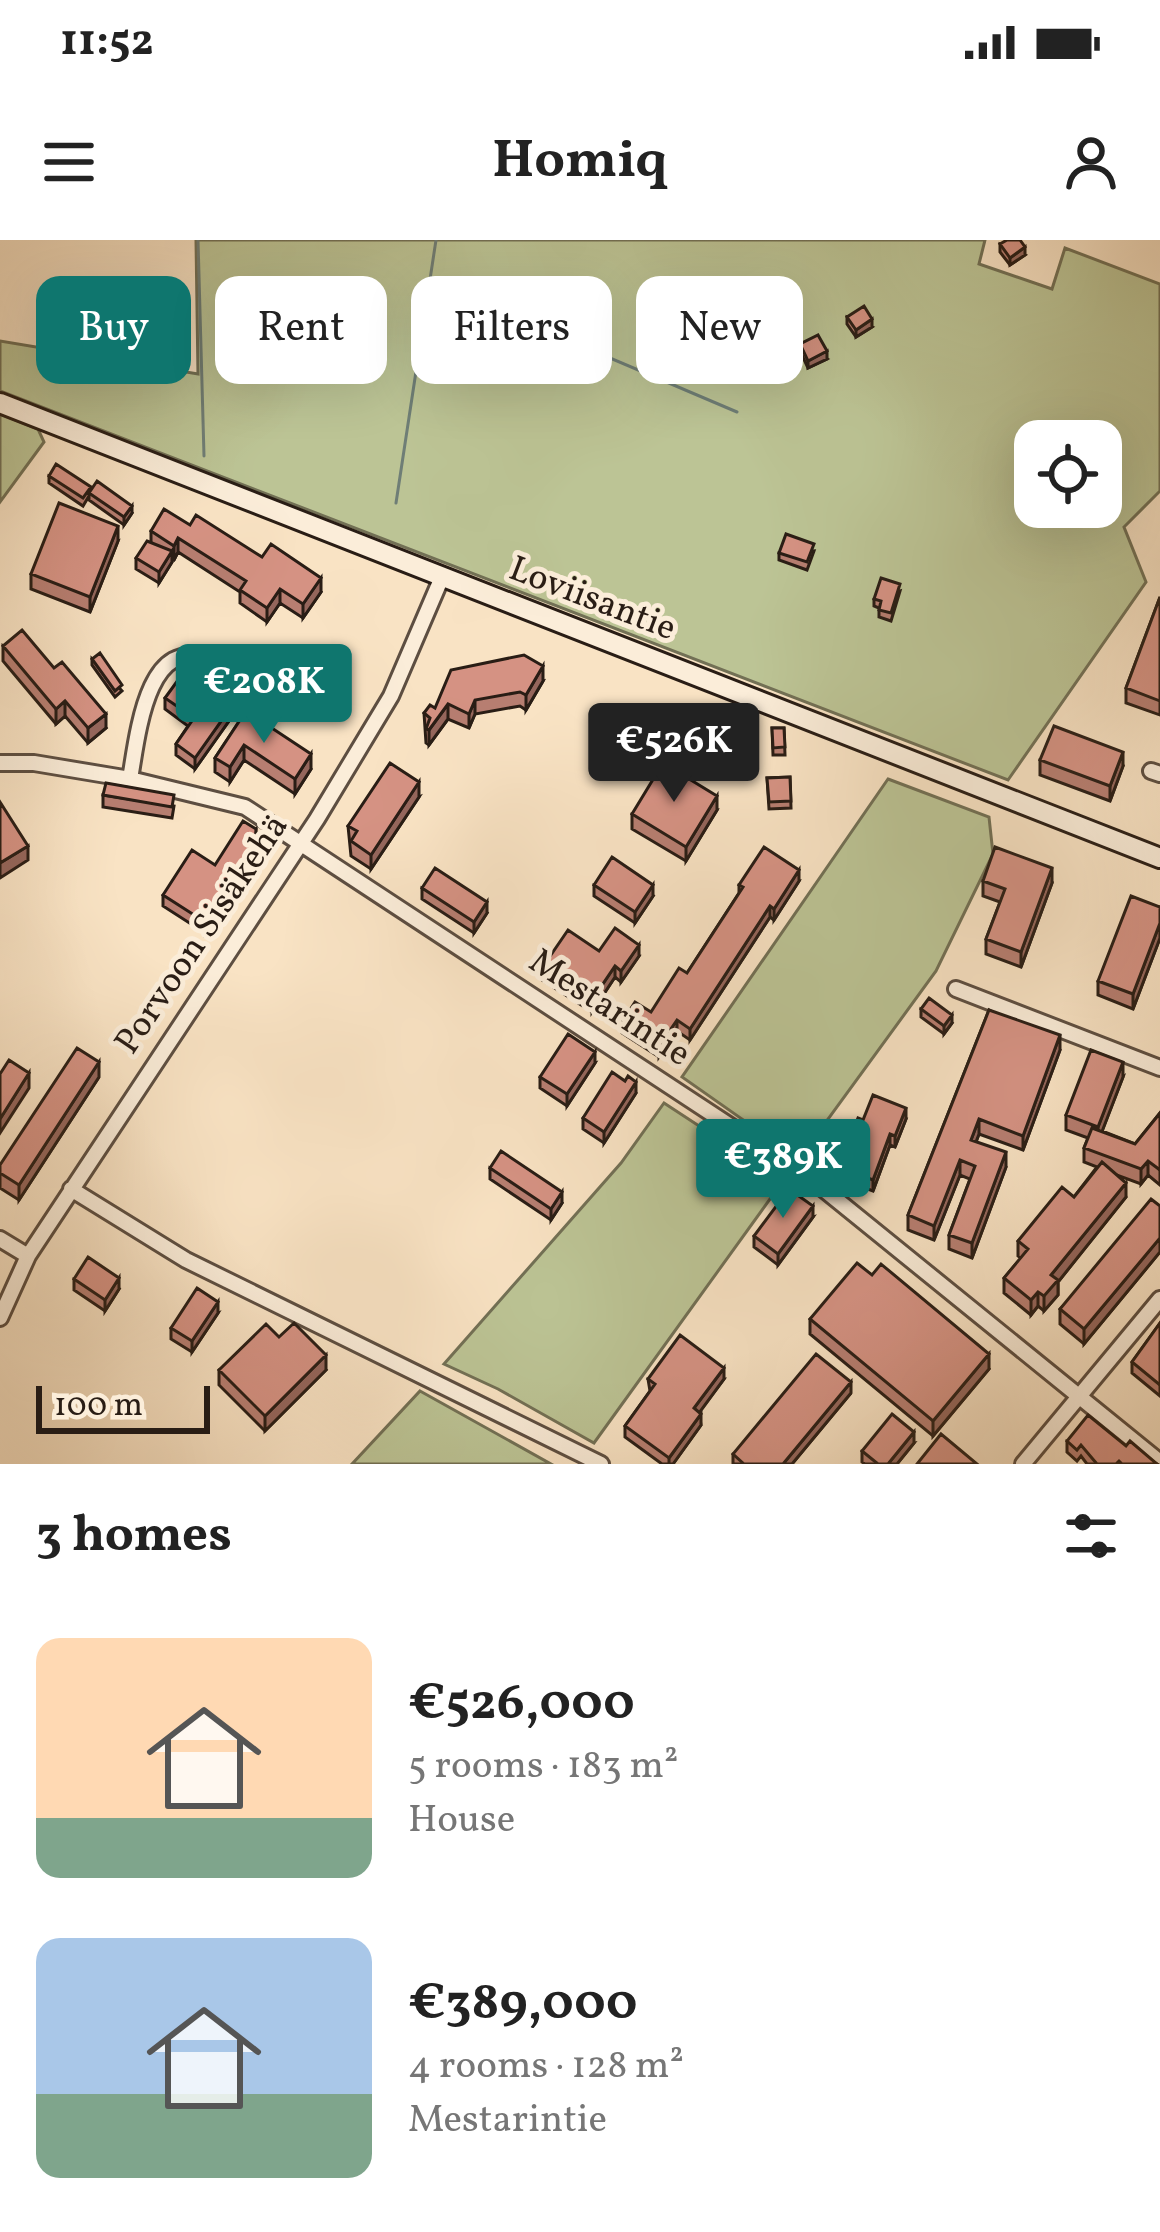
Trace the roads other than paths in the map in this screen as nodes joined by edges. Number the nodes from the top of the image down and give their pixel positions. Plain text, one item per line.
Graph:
1 (0, 404) edge
2 (442, 577) junction
3 (246, 688) dead end
4 (0, 763) edge
5 (130, 778) junction
6 (300, 842) junction
7 (1160, 858) edge
8 (956, 989) dead end
9 (1160, 1068) edge
10 (71, 1189) junction
11 (0, 1239) edge
12 (28, 1256) junction
13 (1160, 1299) edge
14 (0, 1318) edge
15 (1081, 1396) junction
16 (1160, 1462) edge
17 (601, 1464) edge
18 (1023, 1464) edge

1 - 2 main road, Loviisantie
2 - 6 street, Porvoon Sisäkehä
2 - 7 main road, Loviisantie
3 - 5 street
4 - 5 street, Mestarintie
5 - 6 street, Mestarintie
6 - 10 street, Porvoon Sisäkehä
6 - 15 street, Mestarintie
8 - 9 street
10 - 12 street, Porvoon Sisäkehä
10 - 17 street
11 - 12 street
12 - 14 street, Porvoon Sisäkehä
13 - 15 street
15 - 16 street, Mestarintie
15 - 18 street

